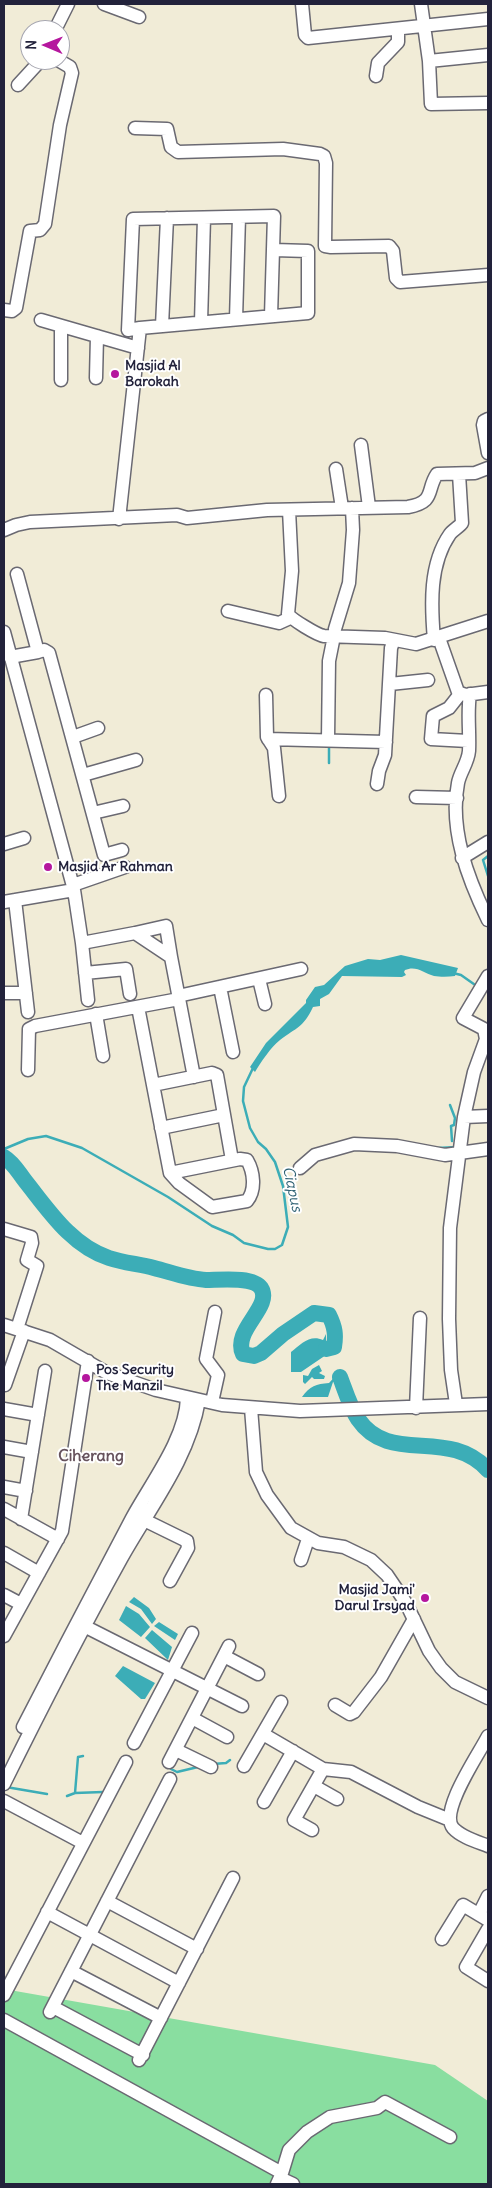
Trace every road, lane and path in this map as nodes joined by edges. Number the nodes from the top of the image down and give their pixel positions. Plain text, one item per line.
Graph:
1 (68, 4) edge
2 (104, 4) edge
3 (302, 4) edge
4 (420, 4) edge
5 (139, 17) dead end
6 (488, 19) edge
7 (60, 20) edge
8 (423, 27) junction
9 (398, 29) junction
10 (488, 55) edge
11 (429, 62) junction
12 (70, 67) edge
13 (32, 70) edge
14 (376, 76) dead end
15 (18, 85) dead end
16 (488, 103) edge
17 (135, 128) dead end
18 (239, 217) junction
19 (167, 218) junction
20 (204, 218) junction
21 (274, 250) junction
22 (488, 275) edge
23 (4, 310) edge
24 (271, 316) junction
25 (236, 318) junction
26 (41, 320) dead end
27 (200, 322) junction
28 (61, 326) junction
29 (162, 326) junction
30 (134, 329) junction
31 (97, 336) junction
32 (132, 347) junction
33 (96, 378) dead end
34 (61, 380) dead end
35 (488, 419) edge
36 (361, 445) dead end
37 (488, 453) edge
38 (488, 468) edge
39 (336, 470) dead end
40 (459, 474) junction
41 (370, 507) junction
42 (347, 508) junction
43 (289, 510) junction
44 (118, 519) junction
45 (4, 530) edge
46 (17, 574) dead end
47 (228, 611) dead end
48 (290, 618) junction
49 (488, 621) edge
50 (4, 632) edge
51 (334, 633) junction
52 (436, 639) junction
53 (394, 640) junction
54 (38, 652) junction
55 (10, 658) junction
56 (428, 680) dead end
57 (390, 684) junction
58 (488, 692) edge
59 (465, 694) junction
60 (266, 695) dead end
61 (98, 728) dead end
62 (73, 736) junction
63 (268, 739) junction
64 (328, 739) junction
65 (468, 741) junction
66 (386, 742) junction
67 (136, 760) dead end
68 (83, 775) junction
69 (377, 784) dead end
70 (279, 796) dead end
71 (416, 797) dead end
72 (457, 798) junction
73 (123, 806) dead end
74 (93, 813) junction
75 (24, 838) dead end
76 (488, 842) edge
77 (4, 844) edge
78 (122, 850) dead end
79 (462, 858) junction
80 (125, 868) dead end
81 (74, 888) junction
82 (10, 901) edge
83 (488, 920) edge
84 (135, 933) junction
85 (82, 943) junction
86 (171, 957) junction
87 (301, 969) dead end
88 (85, 973) junction
89 (259, 979) junction
90 (486, 980) edge
91 (220, 987) junction
92 (4, 992) edge
93 (26, 993) junction
94 (130, 994) dead end
95 (178, 997) junction
96 (88, 1000) dead end
97 (265, 1004) dead end
98 (138, 1006) junction
99 (28, 1012) dead end
100 (96, 1014) junction
101 (233, 1052) dead end
102 (103, 1056) dead end
103 (28, 1070) dead end
104 (194, 1077) junction
105 (153, 1085) junction
106 (224, 1115) junction
107 (488, 1116) edge
108 (464, 1117) junction
109 (161, 1128) junction
110 (488, 1149) edge
111 (460, 1154) junction
112 (232, 1160) junction
113 (300, 1168) dead end
114 (170, 1173) junction
115 (4, 1229) edge
116 (215, 1312) dead end
117 (420, 1318) dead end
118 (4, 1325) edge
119 (21, 1330) junction
120 (88, 1361) junction
121 (45, 1371) dead end
122 (5, 1386) edge
123 (193, 1399) junction
124 (212, 1402) junction
125 (456, 1404) junction
126 (488, 1404) edge
127 (251, 1408) junction
128 (416, 1408) junction
129 (4, 1409) edge
130 (38, 1415) junction
131 (4, 1447) edge
132 (32, 1452) junction
133 (4, 1487) edge
134 (26, 1491) junction
135 (4, 1509) edge
136 (21, 1518) junction
137 (138, 1518) junction
138 (308, 1538) junction
139 (58, 1539) junction
140 (4, 1552) edge
141 (301, 1560) dead end
142 (39, 1573) junction
143 (170, 1581) dead end
144 (4, 1595) edge
145 (21, 1604) junction
146 (414, 1619) junction
147 (86, 1627) junction
148 (192, 1633) dead end
149 (4, 1636) edge
150 (172, 1671) junction
151 (258, 1674) dead end
152 (207, 1688) junction
153 (488, 1698) edge
154 (281, 1702) dead end
155 (335, 1705) dead end
156 (242, 1706) dead end
157 (192, 1718) junction
158 (263, 1734) junction
159 (488, 1736) edge
160 (227, 1737) dead end
161 (134, 1743) dead end
162 (176, 1750) junction
163 (293, 1751) junction
164 (126, 1762) dead end
165 (169, 1762) dead end
166 (4, 1765) edge
167 (244, 1766) dead end
168 (211, 1767) dead end
169 (323, 1769) junction
170 (170, 1779) dead end
171 (4, 1784) edge
172 (314, 1786) junction
173 (338, 1799) dead end
174 (4, 1801) edge
175 (264, 1802) dead end
176 (450, 1820) junction
177 (312, 1830) dead end
178 (83, 1843) junction
179 (488, 1846) edge
180 (233, 1878) dead end
181 (488, 1896) edge
182 (107, 1902) junction
183 (46, 1912) junction
184 (484, 1917) edge
185 (488, 1929) edge
186 (89, 1935) junction
187 (442, 1939) dead end
188 (197, 1949) junction
189 (71, 1971) junction
190 (488, 1981) edge
191 (179, 1983) junction
192 (4, 1995) edge
193 (161, 2018) junction
194 (4, 2020) edge
195 (450, 2137) dead end
196 (280, 2178) edge
197 (293, 2184) edge

1 - 7 street
2 - 5 street
3 - 9 street
4 - 8 street
6 - 8 street
8 - 9 street
8 - 11 street
9 - 14 street
10 - 11 street
11 - 16 street
12 - 23 street
13 - 15 street
17 - 22 street
18 - 20 street
18 - 21 street
18 - 25 street
19 - 20 street
19 - 29 street
19 - 30 street
20 - 27 street
21 - 24 street
21 - 24 street
24 - 25 street
25 - 27 street
26 - 28 street
27 - 29 street
28 - 31 street
28 - 34 street
29 - 30 street
30 - 32 street
31 - 32 street
31 - 33 street
32 - 44 street
35 - 37 street
36 - 41 street
38 - 40 street
39 - 42 street
40 - 41 street
40 - 52 street
41 - 42 street
42 - 43 street
42 - 51 street
43 - 44 street
43 - 48 street
44 - 45 street
46 - 54 street
47 - 48 street
48 - 51 street
49 - 52 street
50 - 55 street
51 - 53 street
51 - 64 street
52 - 53 street
52 - 59 street
53 - 57 street
54 - 55 street
54 - 62 street
55 - 81 street
56 - 57 street
57 - 66 street
58 - 59 street
59 - 65 street
59 - 65 street
60 - 63 street
61 - 62 street
62 - 68 street
63 - 64 street
63 - 70 street
64 - 66 street
65 - 72 street
66 - 69 street
67 - 68 street
68 - 74 street
71 - 72 street
72 - 79 street
73 - 74 street
74 - 78 street
75 - 77 street
76 - 79 street
79 - 83 street
80 - 81 street
81 - 82 street
81 - 85 street
82 - 93 street
84 - 85 street
84 - 86 street
84 - 86 street
85 - 88 street
86 - 95 street
87 - 89 street
88 - 94 street
88 - 96 street
89 - 91 street
89 - 97 street
90 - 108 street
91 - 95 street
91 - 101 street
92 - 93 street
93 - 99 street
95 - 98 street
95 - 104 street
98 - 100 street
98 - 105 street
100 - 102 street
100 - 103 street
104 - 105 street
104 - 106 street
105 - 109 street
106 - 109 street
106 - 112 street
107 - 108 street
108 - 111 street
109 - 114 street
110 - 111 street
111 - 113 street
111 - 125 street
112 - 114 street
112 - 114 street
115 - 119 street
116 - 124 street
117 - 128 street
118 - 119 street
119 - 120 street
119 - 122 street
120 - 123 street
120 - 139 street
121 - 130 street
123 - 124 street
123 - 137 street
124 - 127 street
125 - 126 street
125 - 128 street
127 - 128 street
127 - 138 street
129 - 130 street
130 - 132 street
131 - 132 street
132 - 134 street
133 - 134 street
134 - 136 street
135 - 136 street
136 - 139 street
137 - 143 street
137 - 147 street
137 - 166 street
138 - 141 street
138 - 146 street
139 - 142 street
140 - 142 street
142 - 145 street
144 - 145 street
145 - 149 street
146 - 153 street
146 - 155 street
147 - 150 street
147 - 171 street
148 - 150 street
150 - 152 street
150 - 161 street
151 - 152 street
152 - 156 street
152 - 157 street
154 - 158 street
157 - 160 street
157 - 162 street
158 - 163 street
158 - 167 street
159 - 176 street
162 - 165 street
162 - 168 street
163 - 169 street
163 - 175 street
164 - 178 street
169 - 172 street
169 - 176 street
170 - 182 street
172 - 173 street
172 - 177 street
174 - 178 street
176 - 179 street
178 - 183 street
180 - 188 street
181 - 184 street
182 - 186 street
182 - 188 street
183 - 186 street
183 - 192 street
184 - 187 street
185 - 190 street
186 - 189 street
186 - 191 street
188 - 191 street
189 - 193 street
189 - 193 street
191 - 193 street
194 - 196 street
195 - 196 street
196 - 197 street

